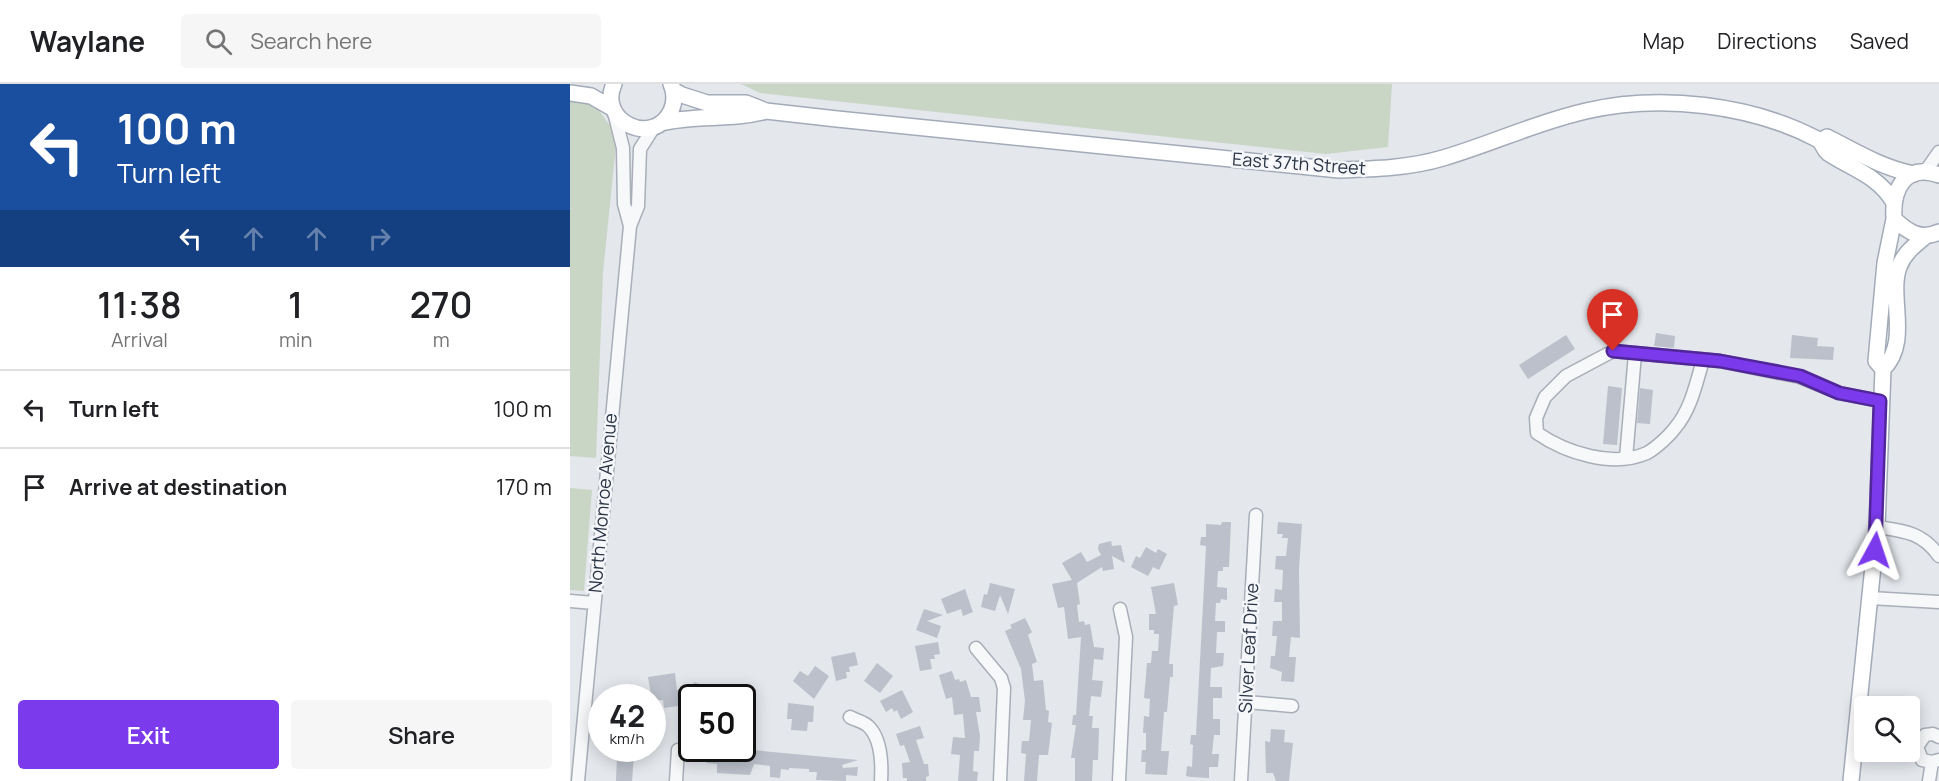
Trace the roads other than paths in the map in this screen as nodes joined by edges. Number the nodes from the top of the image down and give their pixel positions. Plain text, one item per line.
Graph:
1 (614, 84) edge
2 (672, 87) edge
3 (570, 93) edge
4 (613, 110) junction
5 (766, 111) junction
6 (657, 125) junction
7 (1821, 141) junction
8 (1939, 152) edge
9 (1926, 174) edge
10 (1893, 201) junction
11 (1894, 219) junction
12 (630, 226) junction
13 (1935, 235) edge
14 (1635, 354) junction
15 (1703, 360) junction
16 (1883, 369) junction
17 (1880, 401) junction
18 (1626, 458) junction
19 (1256, 515) dead end
20 (1877, 526) junction
21 (1939, 556) edge
22 (1870, 598) junction
23 (570, 602) edge
24 (1939, 602) edge
25 (594, 603) junction
26 (1120, 609) dead end
27 (976, 648) dead end
28 (1863, 696) edge
29 (1247, 702) junction
30 (1292, 706) dead end
31 (850, 717) dead end
32 (1939, 737) edge
33 (1920, 740) edge
34 (678, 750) dead end
35 (1920, 756) edge
36 (1935, 761) edge
37 (1855, 762) edge
38 (578, 781) edge
39 (676, 781) edge
40 (881, 781) edge
41 (1000, 781) edge
42 (1119, 781) edge
43 (1241, 781) edge
44 (1851, 781) edge
45 (1929, 781) edge

1 - 4 main road
2 - 5 main road, East 37th Street
2 - 6 main road
3 - 4 main road
4 - 6 main road
4 - 12 street, North Monroe Avenue
5 - 6 main road, East 37th Street
5 - 7 main road, East 37th Street
6 - 12 street, North Monroe Avenue
7 - 9 main road, East 37th Street
7 - 10 main road, East 37th Street
8 - 9 street
9 - 10 main road
10 - 11 main road
11 - 13 main road
11 - 16 main road
12 - 25 street, North Monroe Avenue
13 - 16 main road
14 - 15 street
14 - 18 street
14 - 18 street
15 - 17 street
15 - 18 street
16 - 17 main road
17 - 20 main road
19 - 29 street, Silver Leaf Drive
20 - 21 street
20 - 22 main road
22 - 24 street
22 - 28 main road
23 - 25 street
25 - 38 street, North Monroe Avenue
26 - 42 street
27 - 41 street
29 - 30 street
29 - 43 street, Silver Leaf Drive
31 - 40 street
32 - 33 street
34 - 39 street
35 - 36 street
36 - 45 street
37 - 44 main road

